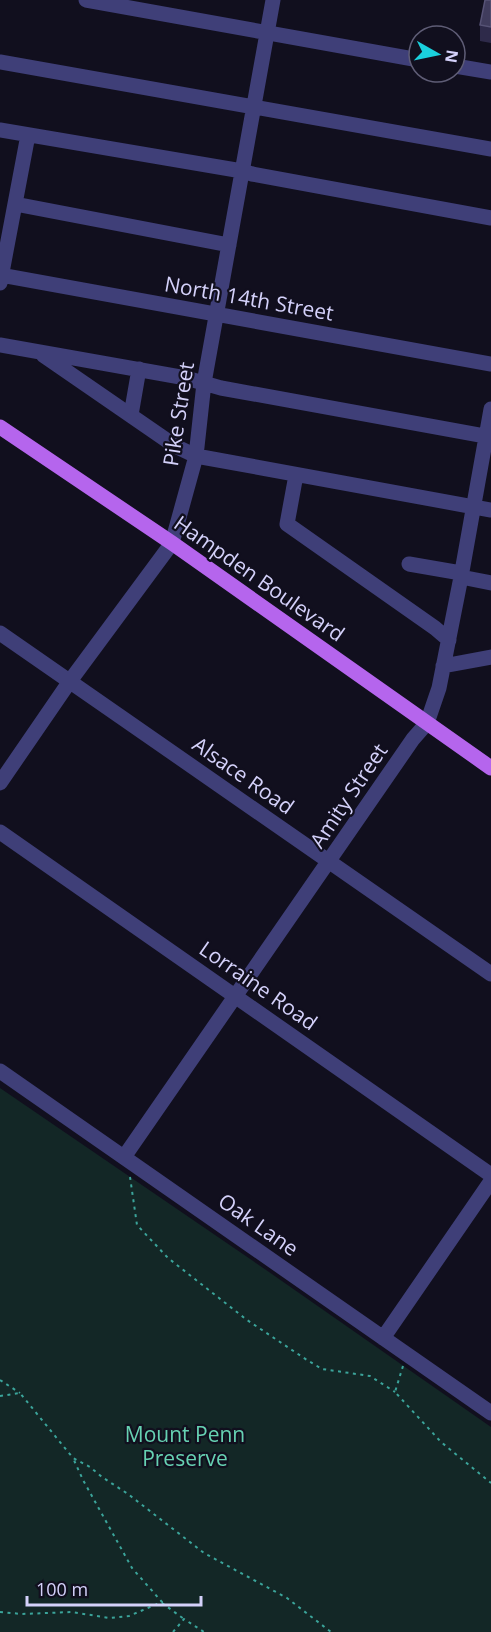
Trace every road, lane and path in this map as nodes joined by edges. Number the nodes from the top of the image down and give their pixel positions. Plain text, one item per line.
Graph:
1 (86, 0) edge
2 (273, 0) edge
3 (267, 32) junction
4 (407, 58) edge
5 (0, 62) edge
6 (467, 68) edge
7 (491, 72) edge
8 (254, 107) junction
9 (0, 130) edge
10 (28, 135) junction
11 (491, 149) edge
12 (242, 171) junction
13 (15, 204) junction
14 (491, 218) edge
15 (229, 246) junction
16 (0, 278) edge
17 (217, 315) junction
18 (0, 345) edge
19 (38, 351) junction
20 (491, 364) edge
21 (139, 369) junction
22 (204, 383) junction
23 (491, 409) edge
24 (131, 415) junction
25 (0, 427) edge
26 (488, 436) edge
27 (196, 456) junction
28 (296, 475) junction
29 (473, 507) junction
30 (491, 510) edge
31 (172, 543) junction
32 (409, 564) dead end
33 (461, 575) junction
34 (491, 583) edge
35 (0, 633) edge
36 (449, 640) junction
37 (491, 657) edge
38 (443, 666) junction
39 (70, 681) junction
40 (427, 723) junction
41 (491, 768) edge
42 (0, 783) edge
43 (0, 832) edge
44 (329, 862) junction
45 (491, 974) edge
46 (236, 996) junction
47 (0, 1071) edge
48 (128, 1160) junction
49 (491, 1175) edge
50 (491, 1181) edge
51 (383, 1338) junction
52 (408, 1355) junction
53 (0, 1380) edge
54 (395, 1392) junction
55 (20, 1393) junction
56 (0, 1396) edge
57 (491, 1413) edge
58 (73, 1458) junction
59 (491, 1483) edge
60 (162, 1602) junction
61 (0, 1612) edge
62 (184, 1619) junction
63 (173, 1632) edge
64 (204, 1632) edge
65 (331, 1632) edge

1 - 3 street
2 - 3 street, Pike Street
3 - 4 street
3 - 8 street, Pike Street
5 - 8 street
6 - 7 street
8 - 11 street
8 - 12 street, Pike Street
9 - 10 street
10 - 12 street
10 - 13 street
12 - 14 street
12 - 15 street, Pike Street
13 - 15 street
13 - 16 street
15 - 17 street, Pike Street
16 - 17 street, North 14th Street
17 - 20 street, North 14th Street
17 - 22 street, Pike Street
18 - 19 street
19 - 21 street
19 - 24 street
21 - 22 street
21 - 24 street
22 - 26 street
22 - 27 street, Pike Street
23 - 26 street, Amity Street
24 - 27 street
25 - 31 main road, Hampden Boulevard
26 - 29 street, Amity Street
27 - 28 street
27 - 31 street, Pike Street
28 - 29 street
28 - 36 street
29 - 30 street
29 - 33 street, Amity Street
31 - 39 street, Pike Street
31 - 40 main road, Hampden Boulevard
32 - 33 street
33 - 34 street
33 - 36 street, Amity Street
35 - 39 street, Alsace Road
36 - 38 street, Amity Street
37 - 38 street
38 - 40 street, Amity Street
39 - 42 street, Pike Street
39 - 44 street, Alsace Road
40 - 41 main road, Hampden Boulevard
40 - 44 street, Amity Street
43 - 46 street, Lorraine Road
44 - 45 street, Alsace Road
44 - 46 street, Amity Street
46 - 48 street, Amity Street
46 - 49 street, Lorraine Road
47 - 48 street, Oak Lane
48 - 51 street, Oak Lane
48 - 54 path
50 - 51 street
51 - 52 street, Oak Lane
52 - 54 path
52 - 57 street, Oak Lane
53 - 55 path
54 - 59 path
55 - 56 path
55 - 58 path
58 - 60 path
58 - 65 path
60 - 61 path
60 - 62 path
62 - 63 path
62 - 64 path

